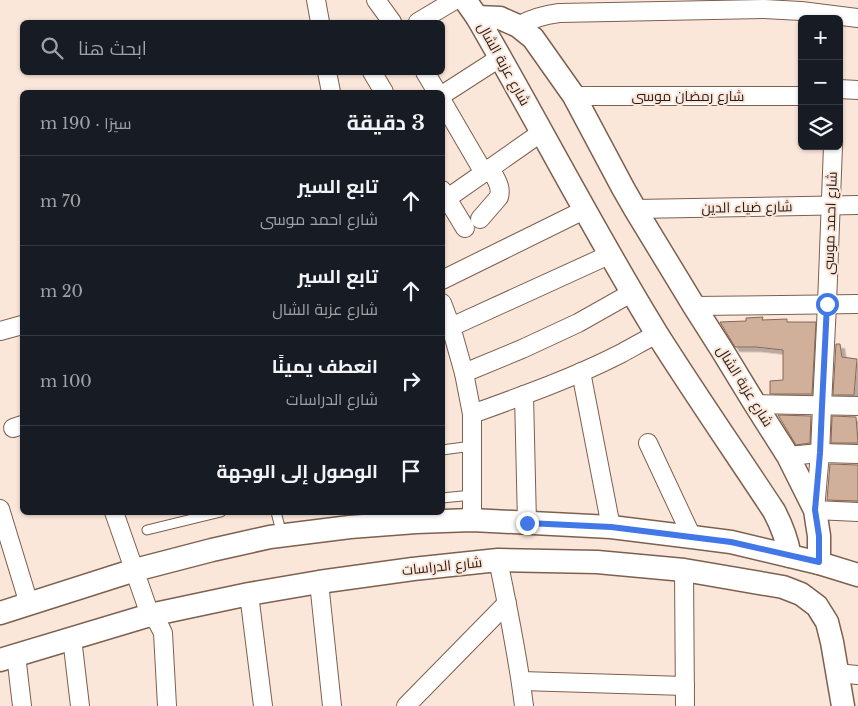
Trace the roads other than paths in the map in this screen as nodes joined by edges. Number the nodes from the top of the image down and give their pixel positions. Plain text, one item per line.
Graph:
1 (316, 0) edge
2 (376, 0) edge
3 (455, 0) edge
4 (473, 5) edge
5 (506, 14) edge
6 (825, 15) edge
7 (843, 17) edge
8 (858, 18) edge
9 (320, 20) edge
10 (391, 20) edge
11 (421, 20) edge
12 (501, 57) junction
13 (374, 75) edge
14 (426, 75) edge
15 (843, 89) edge
16 (383, 90) edge
17 (436, 90) edge
18 (858, 90) edge
19 (445, 93) edge
20 (574, 96) junction
21 (798, 96) edge
22 (445, 106) edge
23 (542, 132) junction
24 (833, 150) edge
25 (487, 171) junction
26 (445, 196) edge
27 (445, 198) edge
28 (831, 205) junction
29 (858, 205) edge
30 (635, 209) junction
31 (584, 210) junction
32 (610, 254) junction
33 (445, 279) edge
34 (633, 292) junction
35 (827, 304) junction
36 (858, 304) edge
37 (694, 306) junction
38 (445, 311) edge
39 (20, 326) edge
40 (451, 327) junction
41 (0, 332) edge
42 (657, 334) junction
43 (581, 372) junction
44 (464, 373) junction
45 (524, 395) junction
46 (755, 404) junction
47 (822, 406) junction
48 (858, 406) edge
49 (472, 414) junction
50 (648, 443) dead end
51 (472, 446) junction
52 (445, 450) edge
53 (820, 453) junction
54 (858, 454) edge
55 (788, 456) junction
56 (472, 495) junction
57 (445, 498) edge
58 (0, 509) edge
59 (815, 510) junction
60 (858, 512) edge
61 (115, 515) edge
62 (209, 515) edge
63 (277, 515) edge
64 (472, 520) junction
65 (527, 523) junction
66 (611, 527) junction
67 (147, 530) dead end
68 (282, 535) junction
69 (692, 537) junction
70 (790, 556) junction
71 (498, 560) junction
72 (819, 562) junction
73 (135, 570) junction
74 (684, 570) junction
75 (858, 575) edge
76 (319, 582) junction
77 (249, 594) junction
78 (507, 603) junction
79 (29, 604) junction
80 (0, 612) edge
81 (150, 615) junction
82 (72, 638) junction
83 (8, 657) edge
84 (848, 674) edge
85 (521, 681) junction
86 (685, 686) junction
87 (22, 706) edge
88 (80, 706) edge
89 (167, 706) edge
90 (263, 706) edge
91 (332, 706) edge
92 (406, 706) edge
93 (524, 706) edge
94 (685, 706) edge
95 (843, 706) edge

1 - 9 street
2 - 10 street
3 - 11 street
4 - 5 street, شارع عزبة الشال
4 - 12 street, شارع عزبة الشال
5 - 6 street
5 - 12 street
5 - 20 street, شارع عزبة الشال
7 - 8 street
12 - 19 street
12 - 23 street, شارع عزبة الشال
13 - 16 street
14 - 17 street
15 - 18 street
20 - 21 street, شارع رمضان موسى
20 - 30 street, شارع عزبة الشال
22 - 25 street
23 - 25 street
23 - 31 street, شارع عزبة الشال
24 - 28 street, شارع احمد موسى
25 - 26 street
25 - 27 street
28 - 29 street, شارع ضياء الدين
28 - 30 street, شارع ضياء الدين
28 - 35 street, شارع احمد موسى
30 - 37 street, شارع عزبة الشال
31 - 32 street, شارع عزبة الشال
31 - 33 street
32 - 34 street, شارع عزبة الشال
32 - 40 street
34 - 42 street, شارع عزبة الشال
34 - 44 street
35 - 36 street
35 - 37 street
35 - 47 street, شارع احمد موسى
37 - 46 street, شارع عزبة الشال
38 - 40 street
39 - 41 street
40 - 44 street
42 - 43 street
42 - 70 street, شارع عزبة الشال
43 - 45 street
43 - 66 street
44 - 49 street
45 - 49 street
45 - 65 street
46 - 47 street
46 - 55 street, شارع عزبة الشال
47 - 48 street
47 - 53 street, شارع احمد موسى
49 - 51 street
50 - 69 street
51 - 52 lane
51 - 56 street
53 - 54 street
53 - 55 street
53 - 59 street, شارع احمد موسى
55 - 59 street, شارع عزبة الشال
56 - 57 lane
56 - 64 street
58 - 79 street
59 - 60 street
59 - 72 street, شارع عزبة الشال
61 - 73 street
62 - 67 lane
63 - 68 lane
64 - 65 street
64 - 68 street
65 - 66 street
66 - 69 street
68 - 73 street
69 - 70 street
70 - 72 street
71 - 74 street, شارع الدراسات
71 - 76 street, شارع الدراسات
71 - 78 street
72 - 75 street
73 - 79 street
73 - 81 street
74 - 84 street, شارع الدراسات
74 - 86 street
76 - 77 street, شارع الدراسات
76 - 91 street
77 - 81 street, شارع الدراسات
77 - 90 street
78 - 85 street
78 - 92 street
79 - 80 street
81 - 82 street, شارع الدراسات
81 - 89 street
82 - 83 street, شارع الدراسات
82 - 88 street
83 - 87 street
84 - 95 street, شارع الدراسات
85 - 86 street
85 - 93 street
86 - 94 street

